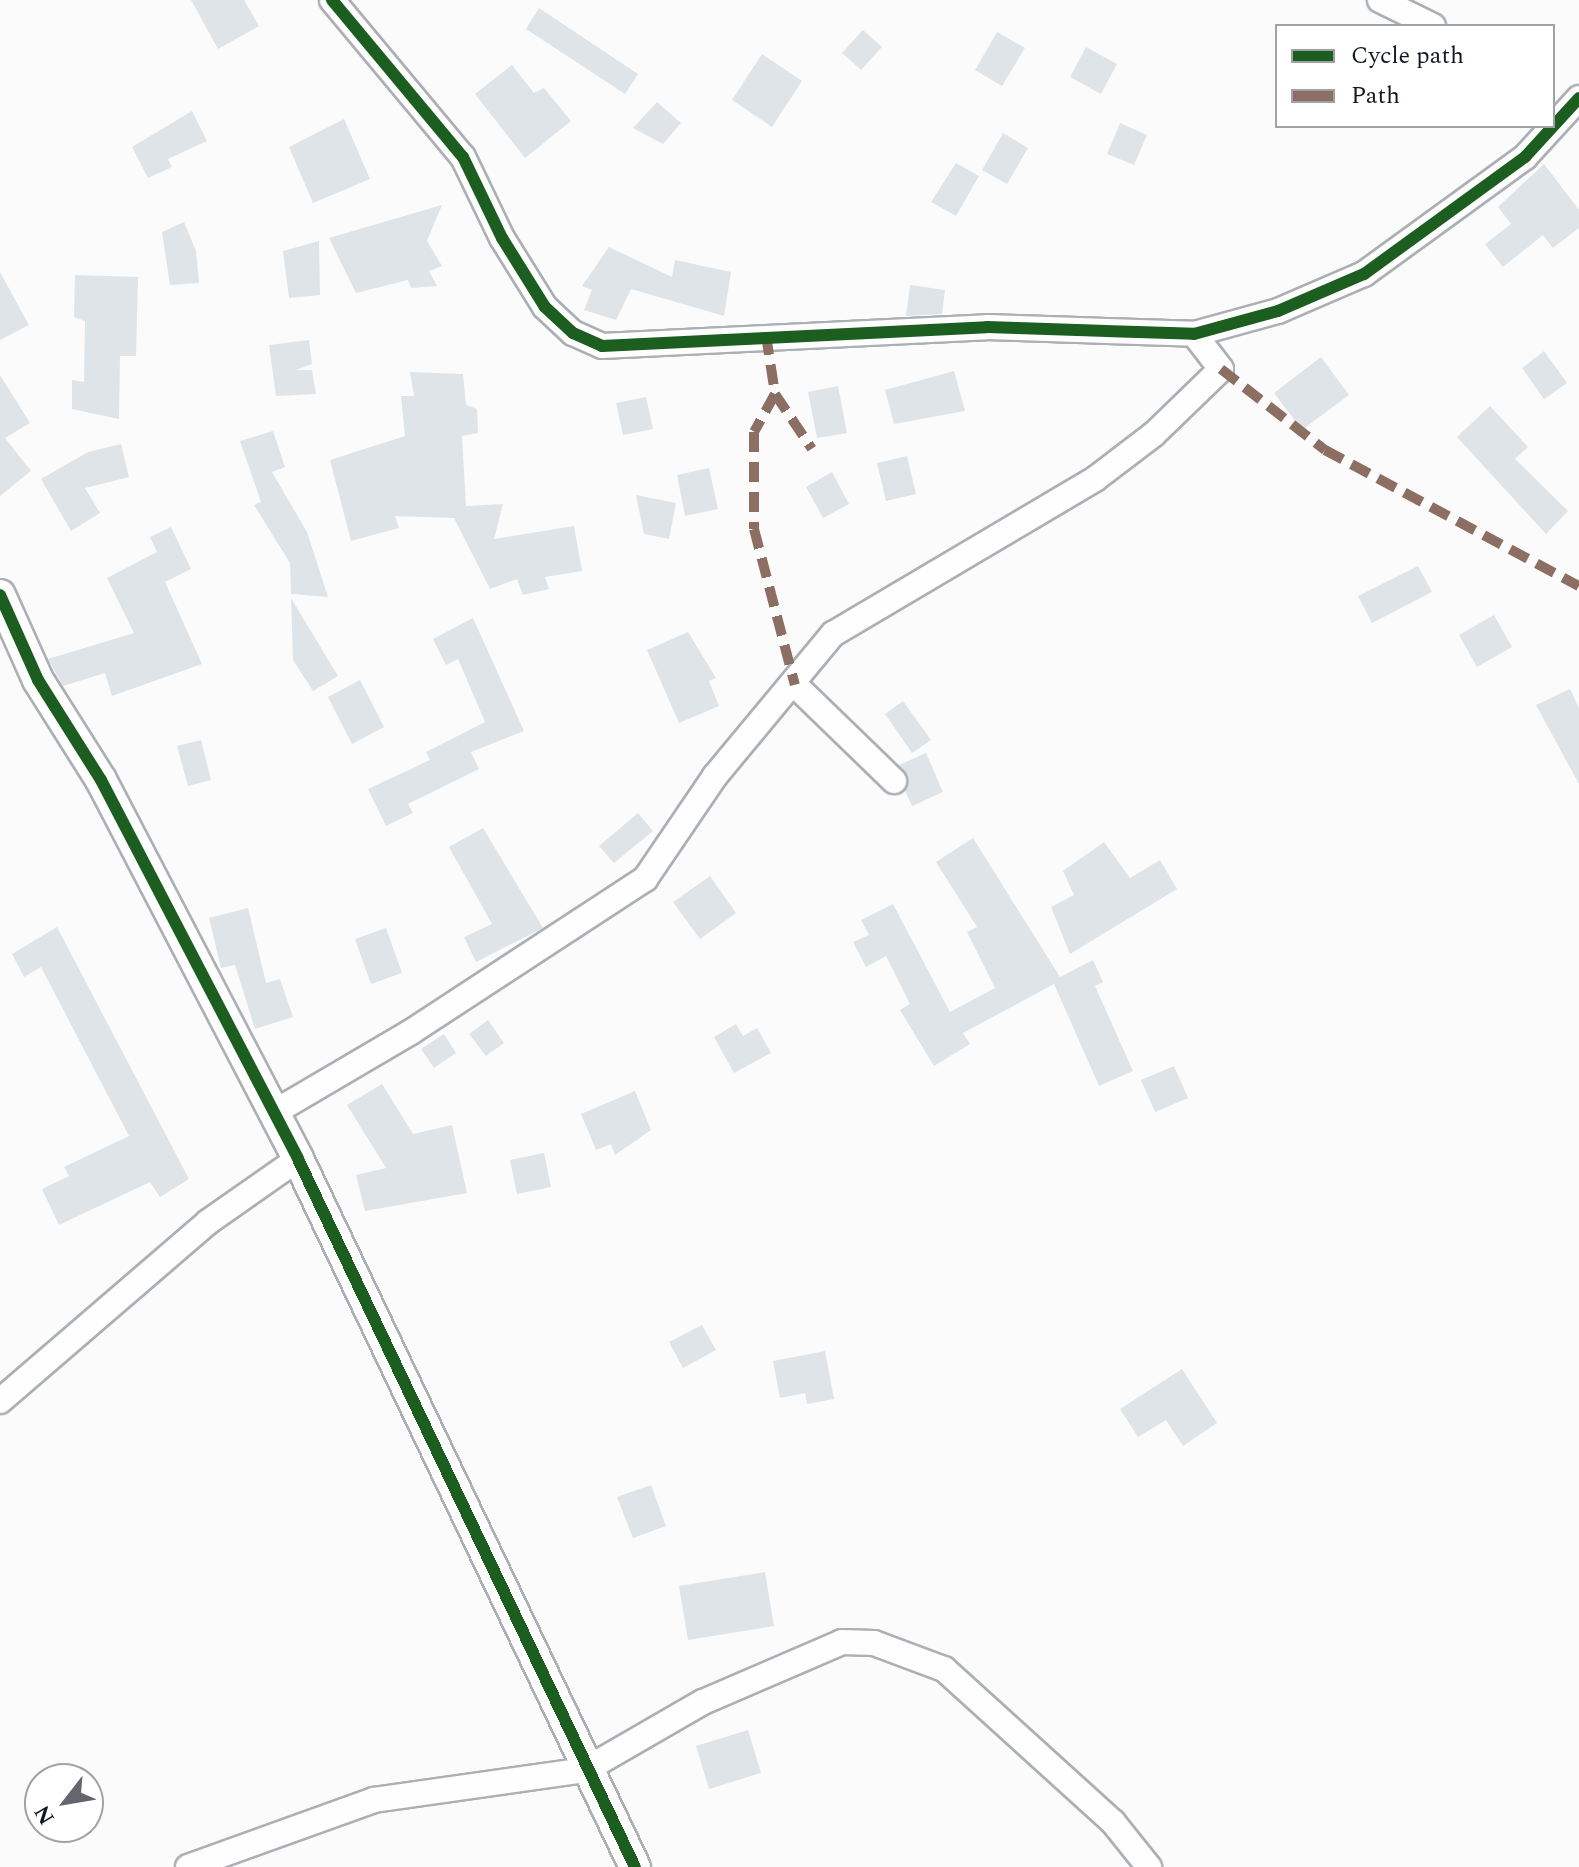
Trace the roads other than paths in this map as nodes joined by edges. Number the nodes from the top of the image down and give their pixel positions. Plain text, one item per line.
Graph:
1 (332, 0) edge
2 (1380, 0) edge
3 (1429, 24) edge
4 (1579, 98) edge
5 (1565, 118) edge
6 (1554, 128) edge
7 (1194, 334) junction
8 (0, 595) edge
9 (795, 685) junction
10 (894, 781) dead end
11 (273, 1113) junction
12 (298, 1159) junction
13 (0, 1401) edge
14 (585, 1770) junction
15 (188, 1867) edge
16 (635, 1867) edge
17 (1149, 1867) edge

1 - 7 street
2 - 3 street
4 - 5 street
6 - 7 street
7 - 9 street
8 - 11 street
9 - 10 street
9 - 11 street
11 - 12 street
12 - 13 street
12 - 14 street
14 - 15 street
14 - 16 street
14 - 17 street

